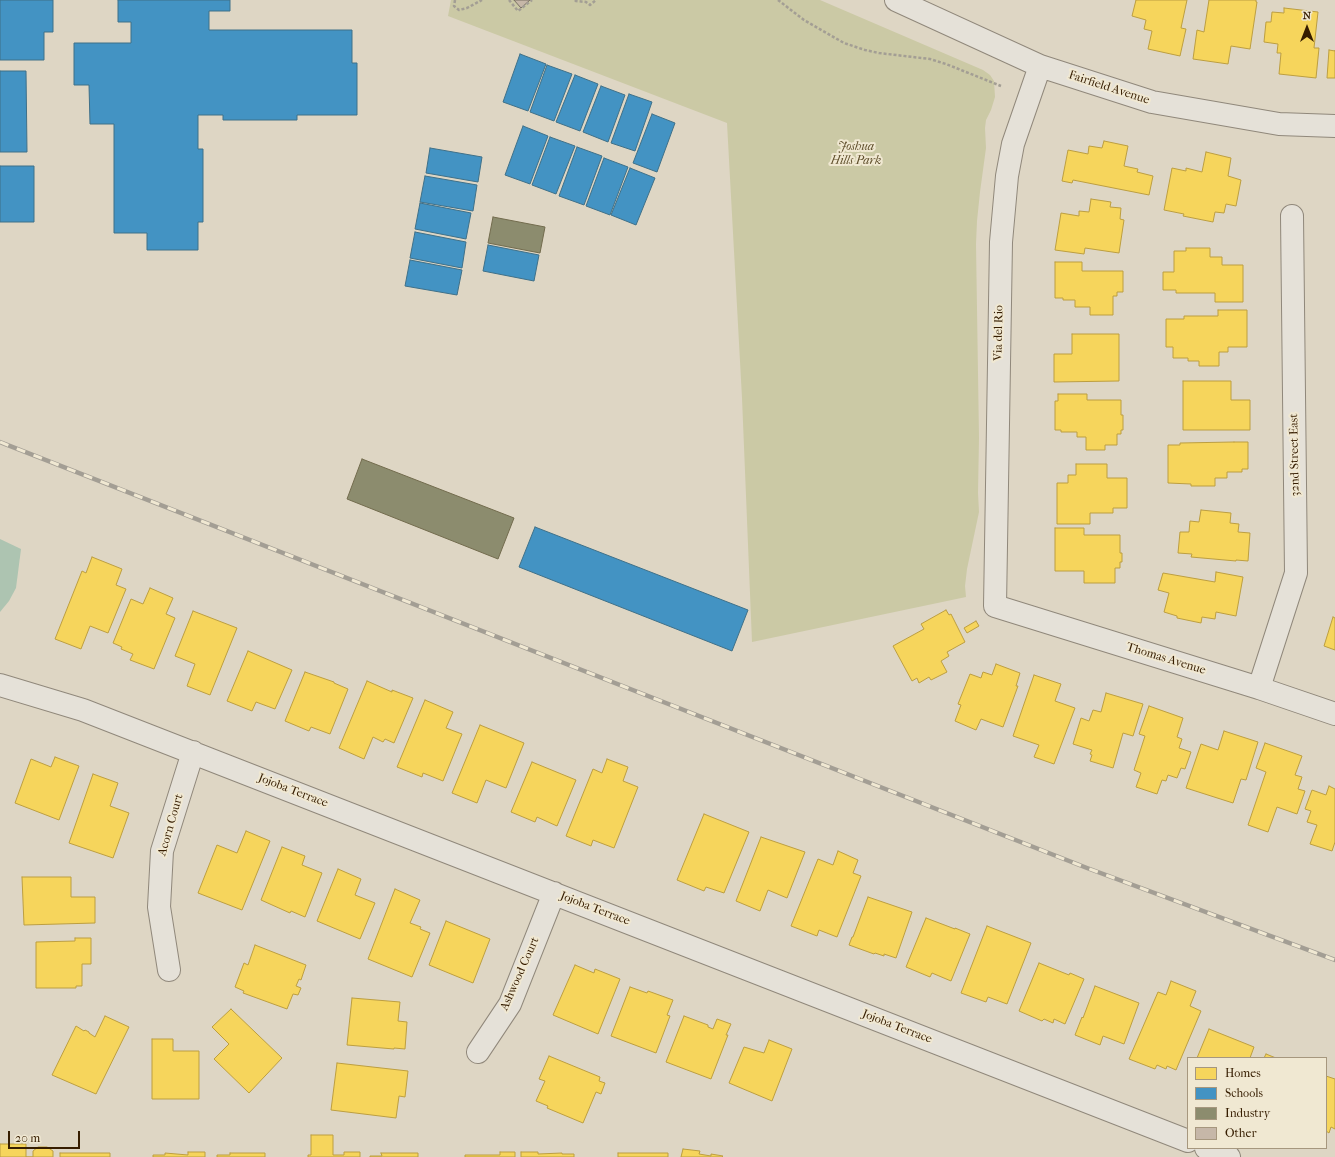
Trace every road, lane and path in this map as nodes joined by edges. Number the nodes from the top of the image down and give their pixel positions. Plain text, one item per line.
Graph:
1 (455, 0) edge
2 (482, 0) edge
3 (509, 0) edge
4 (532, 0) edge
5 (575, 0) edge
6 (596, 0) edge
7 (778, 0) edge
8 (896, 0) edge
9 (1040, 66) junction
10 (1001, 86) dead end
11 (1335, 126) edge
12 (1292, 216) dead end
13 (995, 606) joint
14 (0, 685) edge
15 (1260, 688) junction
16 (1335, 714) edge
17 (193, 752) junction
18 (554, 893) junction
19 (169, 970) dead end
20 (478, 1052) dead end
21 (1187, 1141) edge
22 (1209, 1149) edge
23 (1229, 1157) edge

1 - 2 path
3 - 4 path
5 - 6 path
7 - 10 path
8 - 9 street, Fairfield Avenue
9 - 11 street, Fairfield Avenue
9 - 13 street, Via del Rio
12 - 15 street, 32nd Street East
13 - 15 street, Thomas Avenue
14 - 17 street, Jojoba Terrace
15 - 16 street, Thomas Avenue
17 - 18 street, Jojoba Terrace
17 - 19 street, Acorn Court
18 - 20 street, Ashwood Court
18 - 21 street, Jojoba Terrace
22 - 23 street

